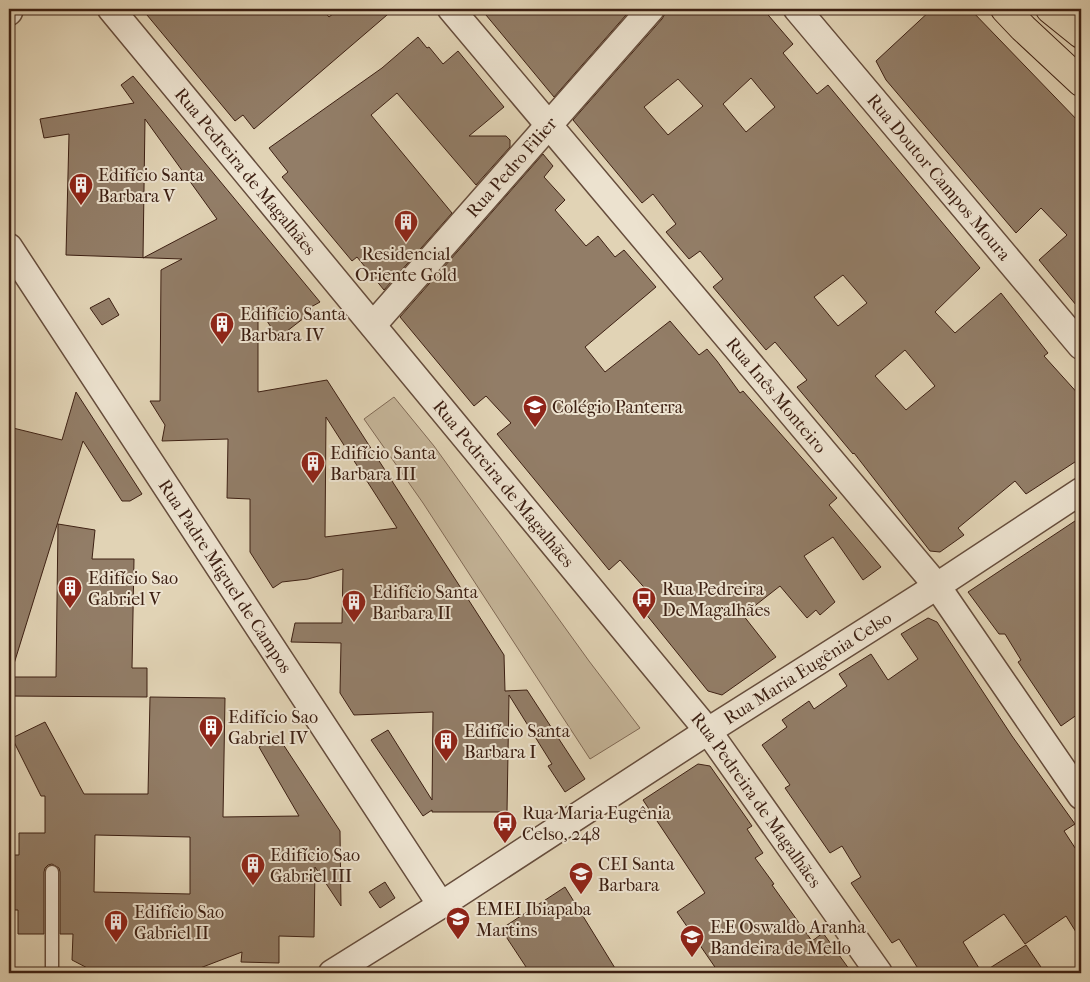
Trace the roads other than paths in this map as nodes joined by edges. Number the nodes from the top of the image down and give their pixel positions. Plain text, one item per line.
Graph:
1 (111, 9) edge
2 (451, 9) edge
3 (651, 9) edge
4 (797, 9) edge
5 (1005, 9) edge
6 (1050, 9) edge
7 (1081, 34) edge
8 (1081, 82) edge
9 (548, 125) junction
10 (9, 247) edge
11 (373, 325) junction
12 (1081, 346) edge
13 (1081, 490) edge
14 (937, 586) junction
15 (708, 731) junction
16 (1081, 796) edge
17 (52, 872) dead end
18 (441, 906) junction
19 (52, 973) edge
20 (332, 973) edge
21 (878, 973) edge

1 - 11 street, Rua Pedreira de Magalhães
2 - 9 street, Rua Inês Monteiro
3 - 9 street, Rua Pedro Filier
4 - 12 street, Rua Doutor Campos Moura
5 - 8 highway
6 - 7 highway
9 - 11 street, Rua Pedro Filier
9 - 14 street, Rua Inês Monteiro
10 - 18 street, Rua Padre Miguel de Campos
11 - 15 street, Rua Pedreira de Magalhães
13 - 14 street, Rua Maria Eugênia Celso
14 - 15 street, Rua Maria Eugênia Celso
14 - 16 street, Rua Inês Monteiro
15 - 18 street, Rua Maria Eugênia Celso
15 - 21 street, Rua Pedreira de Magalhães
17 - 19 lane
18 - 20 street, Rua Maria Eugênia Celso

